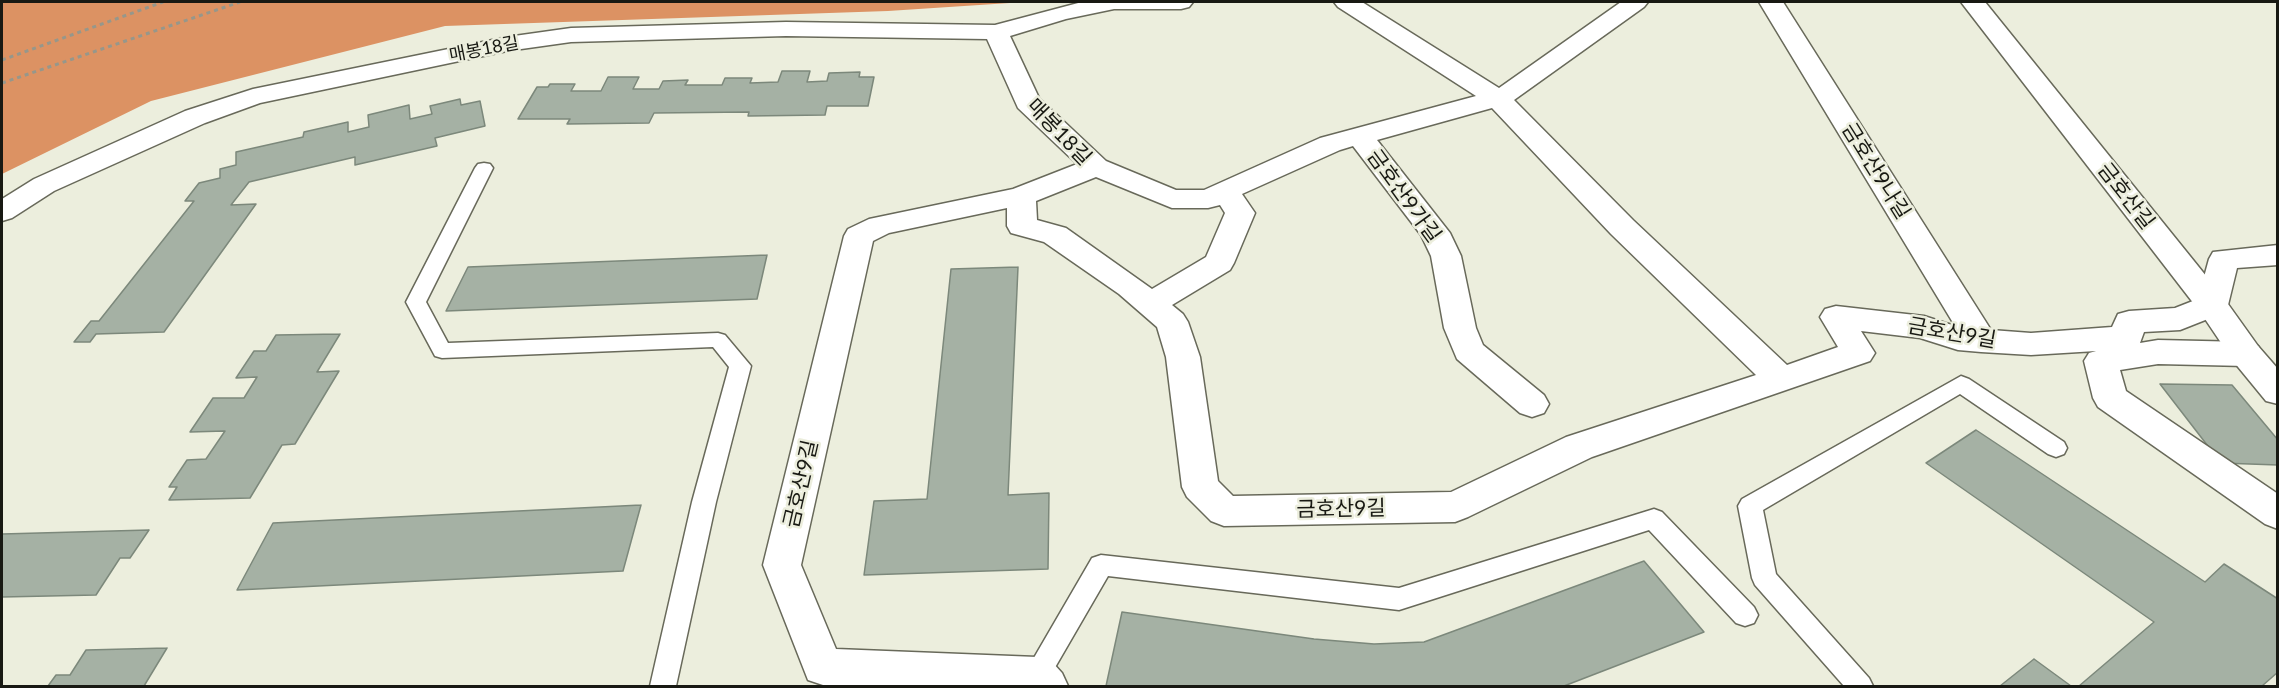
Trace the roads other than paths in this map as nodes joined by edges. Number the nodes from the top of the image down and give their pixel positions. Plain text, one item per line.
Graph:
1 (1180, 2) edge
2 (1346, 2) edge
3 (1636, 2) edge
4 (1771, 2) edge
5 (1973, 2) edge
6 (996, 32) junction
7 (1496, 97) junction
8 (1359, 136) junction
9 (1096, 167) junction
10 (484, 168) dead end
11 (1225, 191) junction
12 (1021, 196) junction
13 (2, 212) edge
14 (2277, 255) edge
15 (1150, 304) junction
16 (2212, 305) junction
17 (1981, 341) junction
18 (2246, 354) junction
19 (1781, 379) junction
20 (2277, 392) edge
21 (1532, 404) dead end
22 (2056, 448) dead end
23 (2277, 514) edge
24 (1745, 615) dead end
25 (1042, 681) edge
26 (663, 687) edge
27 (1860, 687) edge

1 - 6 street, 매봉18길
2 - 7 street
3 - 7 street, 금호산9가길
4 - 17 street, 금호산9나길
5 - 16 street, 금호산길
6 - 9 street, 매봉18길
6 - 13 street, 매봉18길
7 - 8 street, 금호산9가길
7 - 19 street
8 - 11 street, 금호산9가길
8 - 21 street, 금호산9가길
9 - 11 street, 금호산9가길
9 - 12 street, 매봉18길
10 - 26 lane
11 - 15 street
12 - 15 street, 금호산9길
12 - 25 street, 금호산9길
14 - 16 street
15 - 19 street, 금호산9길
16 - 17 street, 금호산9길
16 - 18 street, 금호산길
17 - 19 street, 금호산9길
18 - 20 street, 금호산길
18 - 23 street
22 - 27 lane
24 - 25 lane

